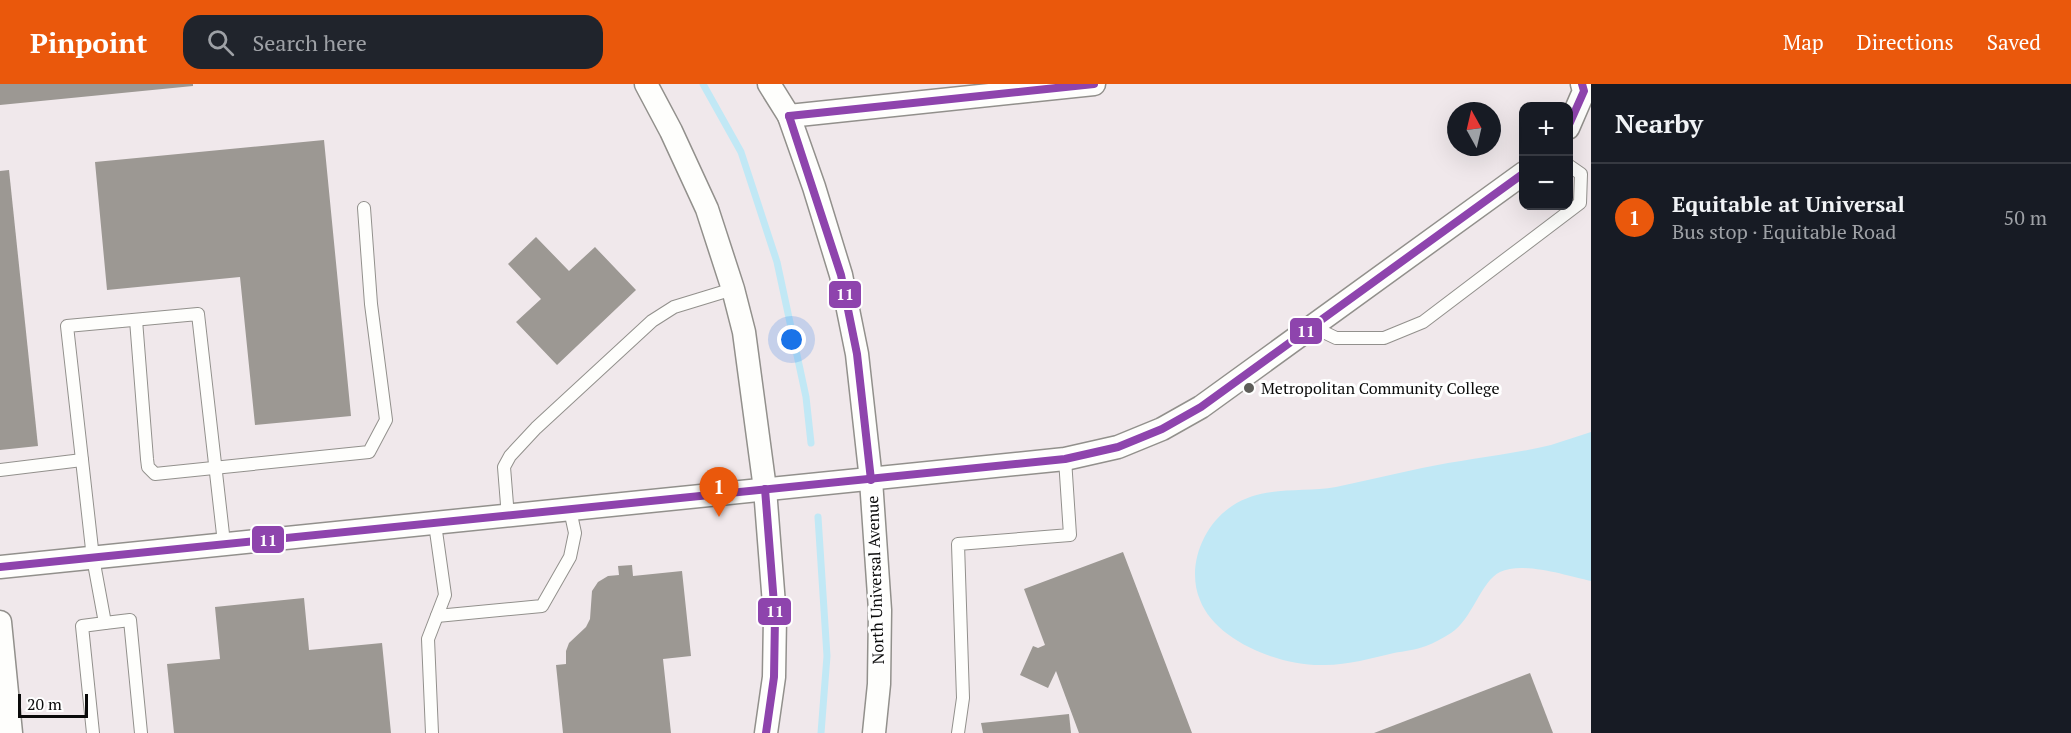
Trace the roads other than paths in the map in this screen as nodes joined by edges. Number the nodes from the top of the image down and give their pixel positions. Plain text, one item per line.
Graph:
1 (646, 84) edge
2 (769, 84) edge
3 (1094, 84) edge
4 (1582, 84) edge
5 (980, 90) edge
6 (789, 116) junction
7 (1573, 118) edge
8 (1573, 168) edge
9 (1519, 177) edge
10 (364, 208) dead end
11 (1573, 208) edge
12 (1571, 210) edge
13 (733, 289) junction
14 (136, 320) junction
15 (1313, 327) junction
16 (1065, 459) junction
17 (82, 460) junction
18 (217, 468) junction
19 (0, 470) edge
20 (871, 480) junction
21 (765, 489) junction
22 (570, 510) junction
23 (508, 517) junction
24 (435, 524) junction
25 (224, 543) junction
26 (93, 558) junction
27 (0, 567) edge
28 (437, 616) junction
29 (0, 622) edge
30 (105, 623) junction
31 (11, 733) edge
32 (93, 733) edge
33 (141, 733) edge
34 (432, 733) edge
35 (766, 733) edge
36 (874, 733) edge
37 (958, 733) edge

1 - 13 street
2 - 6 street, North Universal Avenue
3 - 5 street
4 - 7 street
5 - 6 street
6 - 20 street, North Universal Avenue
8 - 11 lane
9 - 15 street
10 - 18 lane
12 - 15 lane
13 - 21 street
13 - 23 lane
14 - 17 lane
14 - 18 lane
14 - 18 lane
15 - 16 street
16 - 20 street
16 - 37 lane
17 - 19 lane
17 - 26 lane
18 - 25 lane
20 - 21 street
20 - 36 street, North Universal Avenue
21 - 22 street
21 - 35 street
22 - 23 street
22 - 28 lane
23 - 24 street
24 - 25 street
24 - 28 lane
25 - 26 street
26 - 27 street
26 - 30 lane
28 - 34 lane
29 - 31 street
30 - 32 lane
30 - 33 lane

